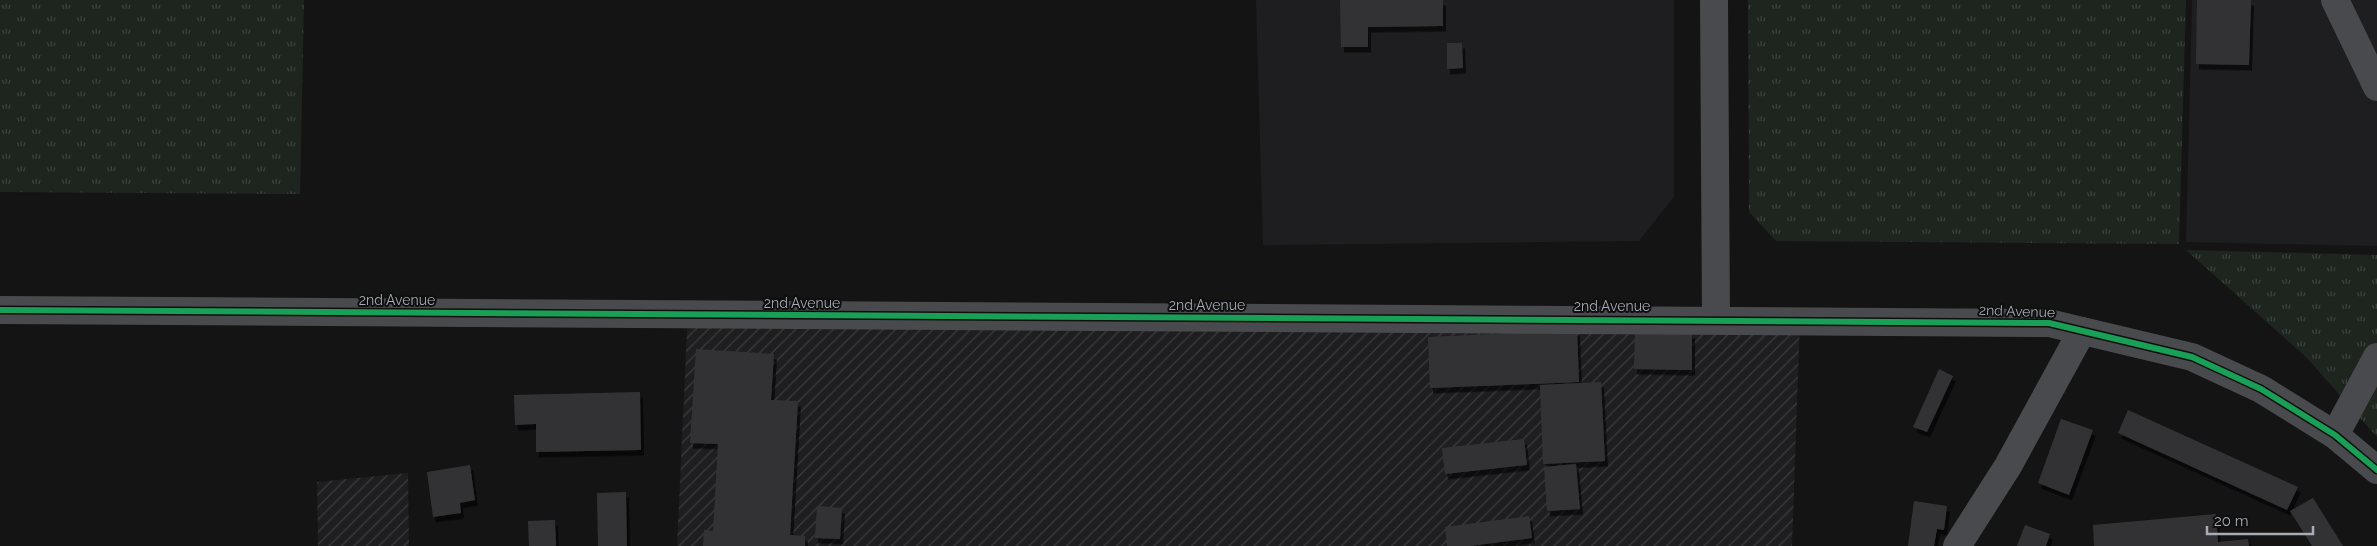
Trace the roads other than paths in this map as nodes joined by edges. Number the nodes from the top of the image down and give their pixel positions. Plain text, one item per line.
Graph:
1 (1714, 0) edge
2 (2334, 0) edge
3 (2377, 88) edge
4 (0, 310) edge
5 (1716, 319) junction
6 (2082, 331) junction
7 (2377, 357) edge
8 (2335, 434) junction
9 (2377, 470) edge
10 (1957, 546) edge

1 - 5 street
2 - 3 street
4 - 5 street, 2nd Avenue
5 - 6 street, 2nd Avenue
6 - 8 street, 2nd Avenue
6 - 10 street
7 - 8 street
8 - 9 street, 2nd Avenue

